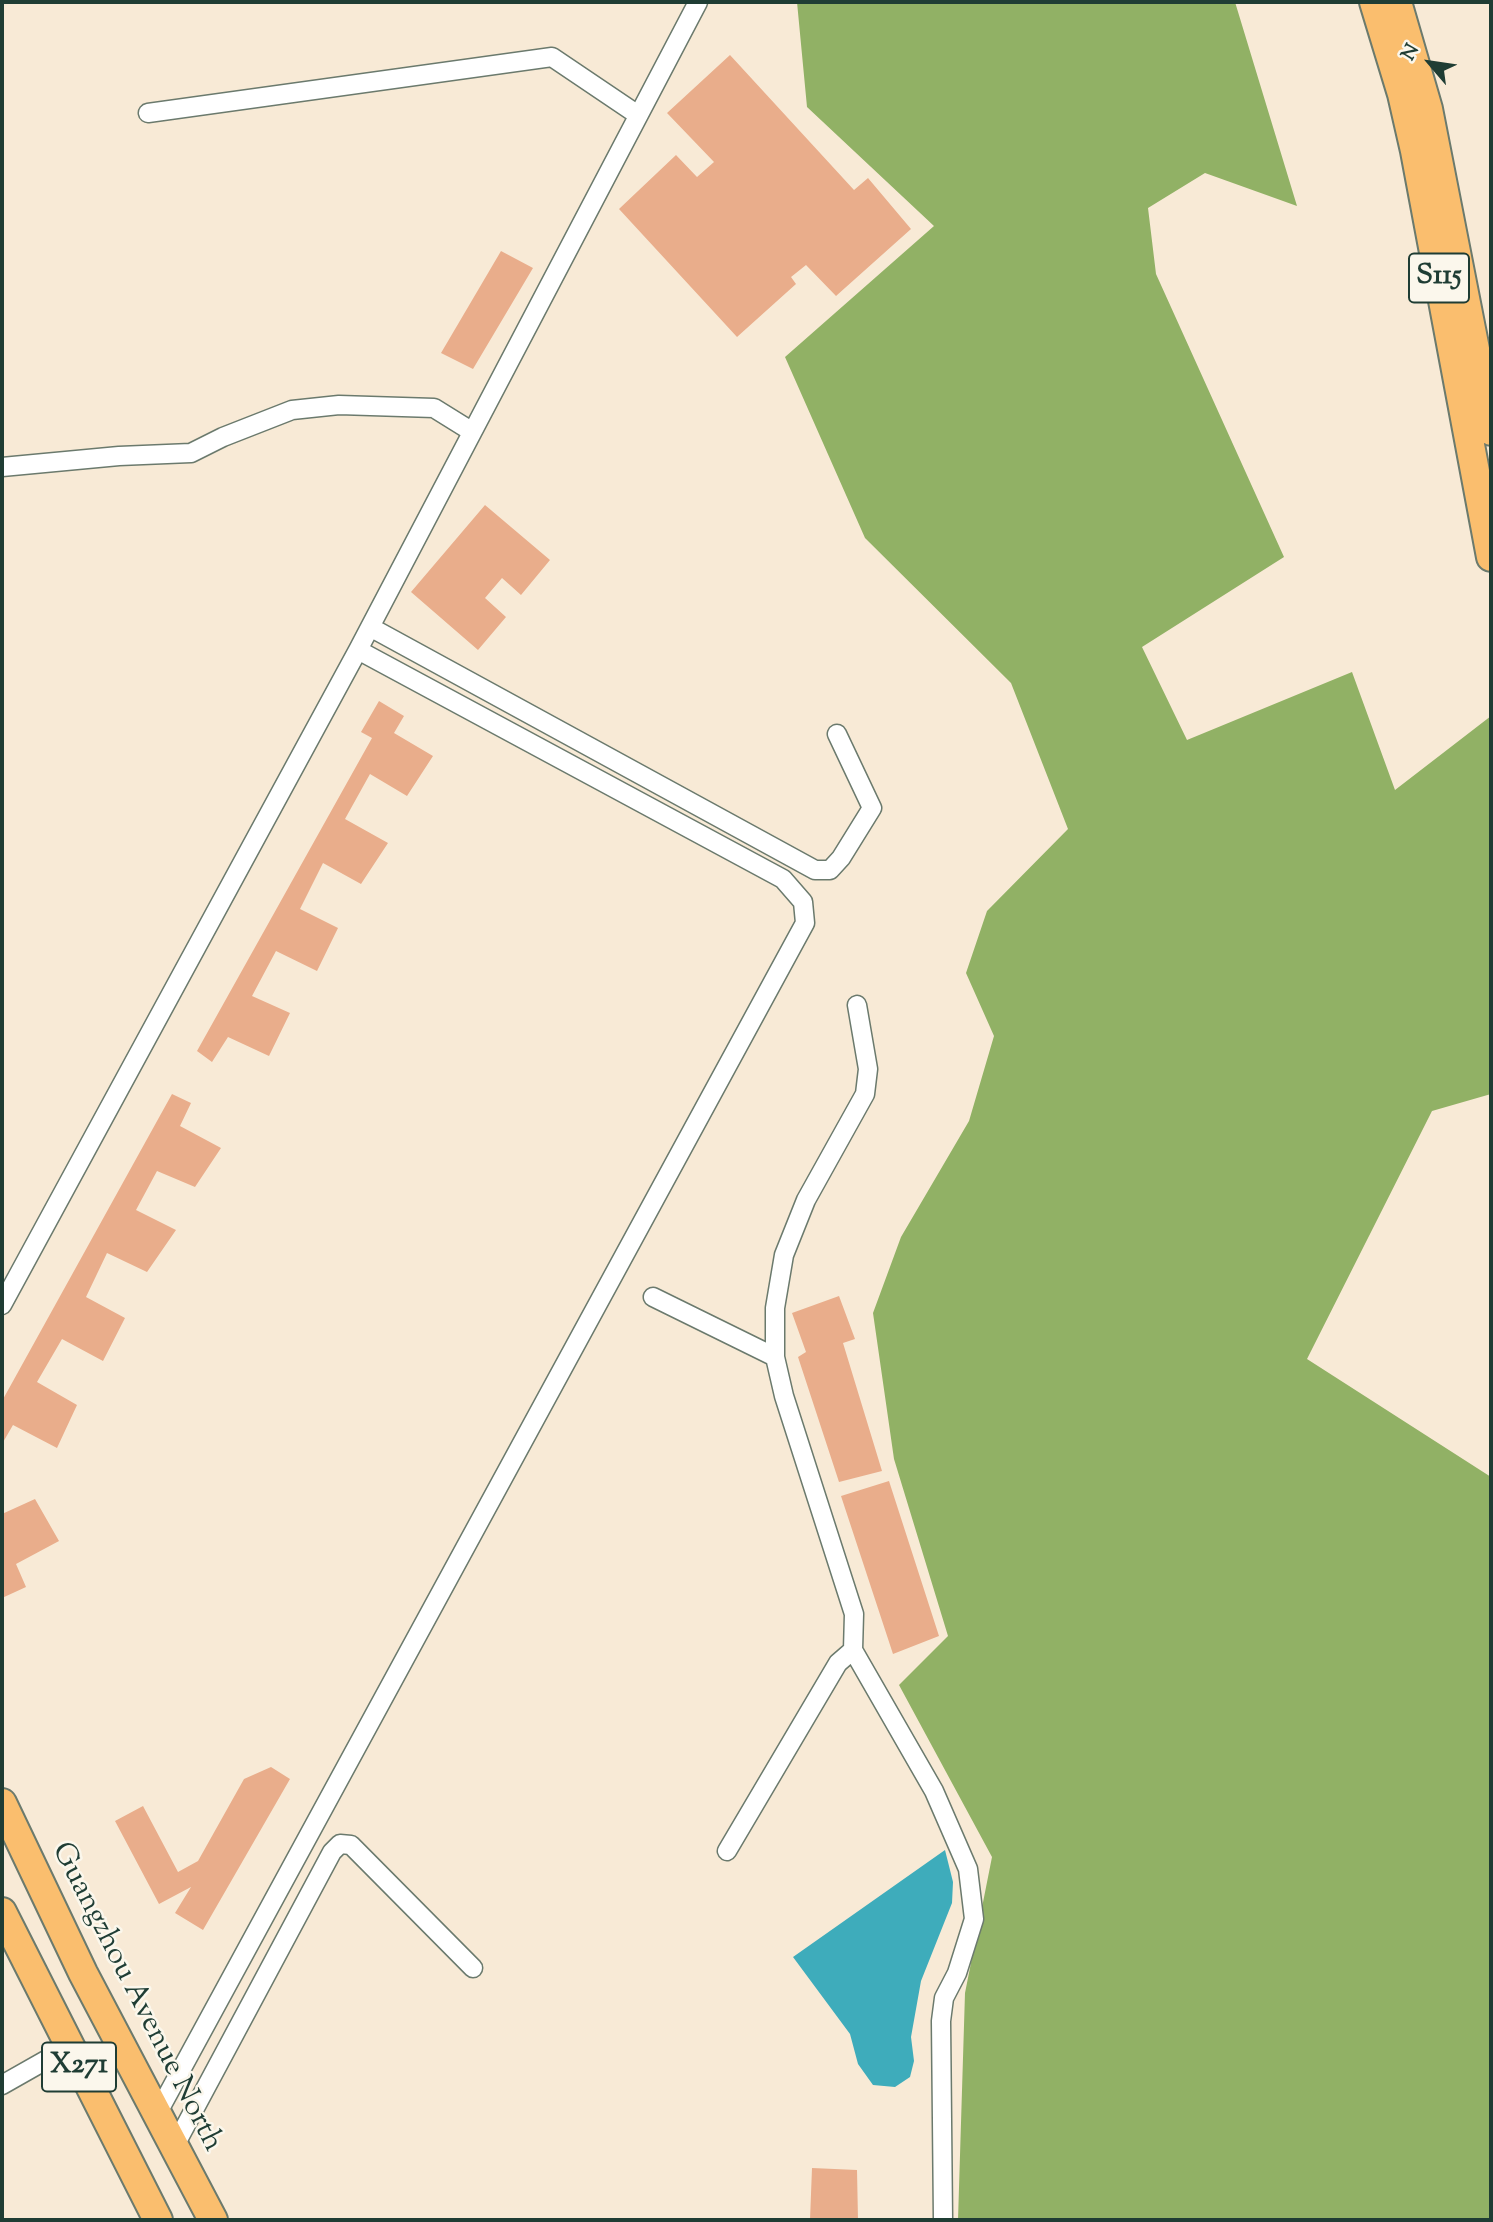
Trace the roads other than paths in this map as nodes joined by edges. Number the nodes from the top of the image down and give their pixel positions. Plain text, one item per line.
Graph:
1 (698, 2) edge
2 (1374, 2) edge
3 (1397, 2) edge
4 (148, 113) dead end
5 (638, 115) junction
6 (471, 431) junction
7 (1491, 431) edge
8 (2, 467) edge
9 (1491, 557) edge
10 (370, 627) junction
11 (358, 650) junction
12 (837, 734) dead end
13 (857, 1005) dead end
14 (653, 1297) dead end
15 (2, 1305) edge
16 (775, 1357) junction
17 (853, 1650) junction
18 (2, 1803) edge
19 (727, 1851) dead end
20 (2, 1912) edge
21 (473, 1968) dead end
22 (69, 2047) junction
23 (2, 2085) edge
24 (156, 2116) junction
25 (173, 2150) junction
26 (159, 2220) edge
27 (213, 2220) edge
28 (943, 2220) edge

1 - 5 street
2 - 9 main road, S115
3 - 7 main road, S115
4 - 5 street
5 - 6 street
6 - 8 street
6 - 10 street
10 - 11 street
10 - 12 street
11 - 15 street
11 - 24 street
13 - 16 street
14 - 16 street
16 - 17 street
17 - 19 street
17 - 28 street
18 - 24 main road, Guangzhou Avenue North / X271
20 - 22 main road, X271
21 - 25 street
22 - 23 street
22 - 26 main road, X271
24 - 25 main road, Guangzhou Avenue North / X271
25 - 27 main road, Guangzhou Avenue North / X271

